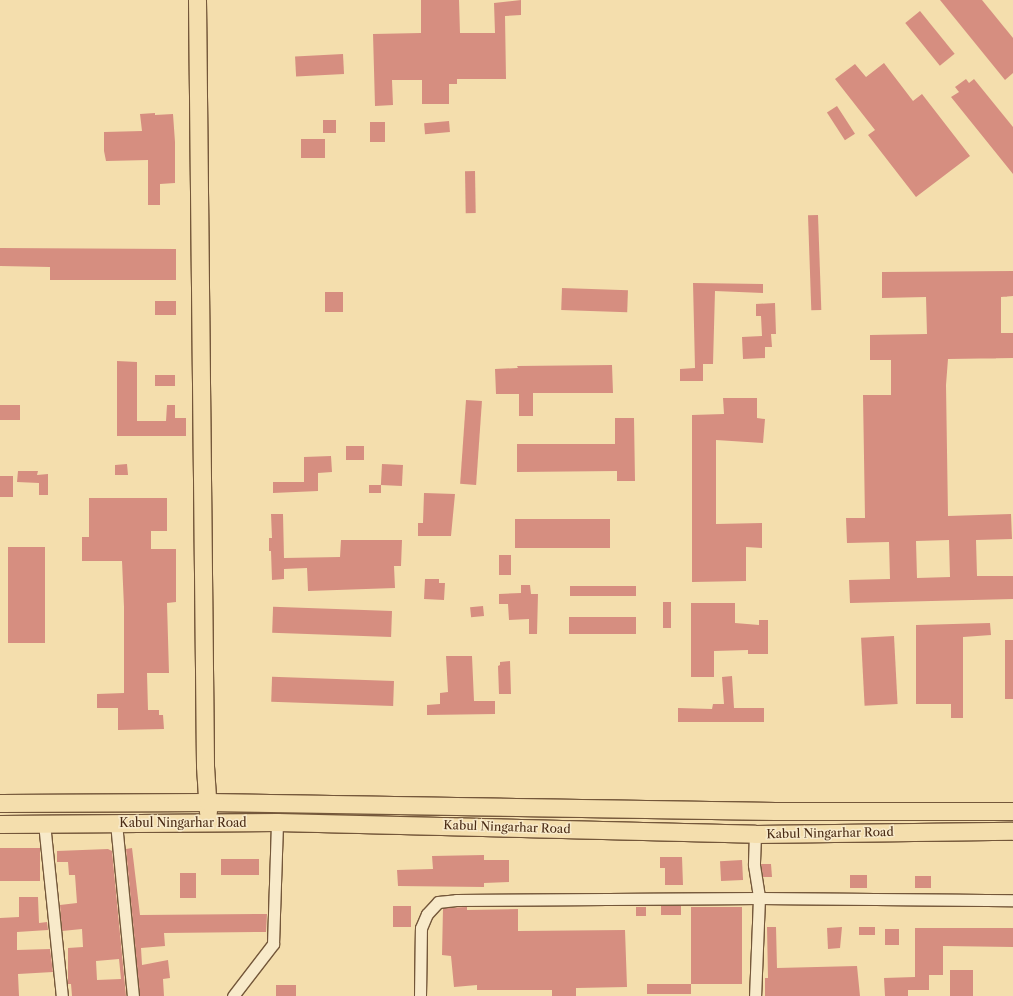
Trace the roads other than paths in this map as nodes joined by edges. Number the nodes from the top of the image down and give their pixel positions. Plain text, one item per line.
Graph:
1 (197, 0) edge
2 (208, 802) junction
3 (0, 803) edge
4 (1013, 811) edge
5 (209, 822) junction
6 (277, 822) junction
7 (44, 823) junction
8 (116, 823) junction
9 (0, 824) edge
10 (1013, 832) edge
11 (755, 834) junction
12 (759, 898) junction
13 (1013, 900) edge
14 (62, 996) edge
15 (133, 996) edge
16 (233, 996) edge
17 (420, 996) edge
18 (755, 996) edge

1 - 2 highway
2 - 3 highway, Kabul Ningarhar Road
2 - 4 highway, Kabul Ningarhar Road
2 - 5 highway
5 - 6 highway, Kabul Ningarhar Road
5 - 8 highway, Kabul Ningarhar Road
6 - 11 highway, Kabul Ningarhar Road
6 - 16 street
7 - 8 highway, Kabul Ningarhar Road
7 - 9 highway, Kabul Ningarhar Road
7 - 14 street
8 - 15 street
10 - 11 highway, Kabul Ningarhar Road
11 - 12 street
12 - 13 street
12 - 17 street
12 - 18 street

